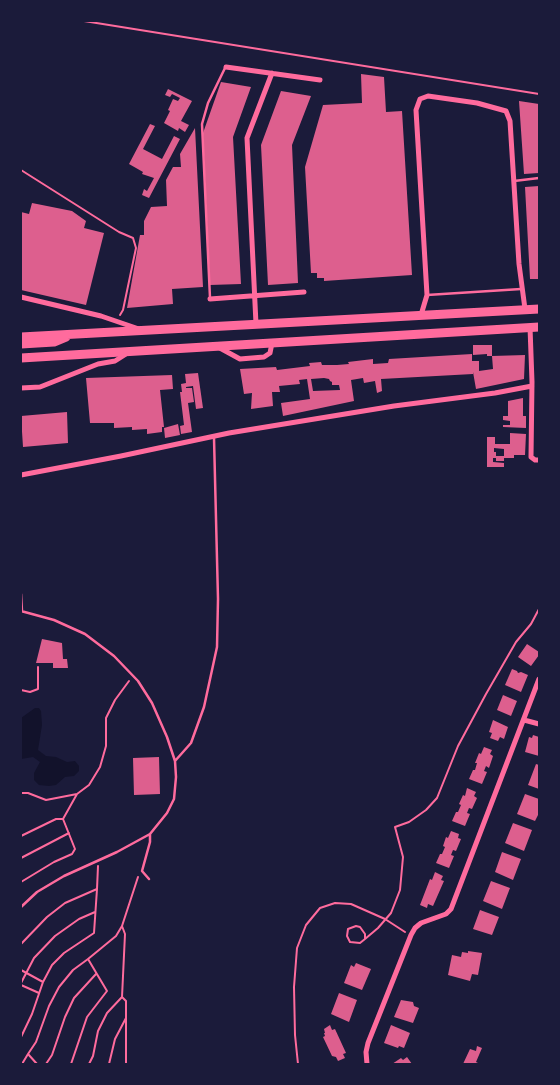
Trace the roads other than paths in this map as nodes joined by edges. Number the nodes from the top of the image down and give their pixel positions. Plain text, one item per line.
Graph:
1 (226, 67) joint
2 (272, 73) junction
3 (320, 80) dead end
4 (539, 178) edge
5 (514, 180) junction
6 (523, 289) junction
7 (304, 292) dead end
8 (427, 295) junction
9 (21, 296) edge
10 (255, 297) junction
11 (210, 299) joint
12 (526, 309) junction
13 (539, 309) edge
14 (421, 315) junction
15 (256, 324) junction
16 (534, 327) edge
17 (144, 330) junction
18 (73, 335) junction
19 (21, 337) edge
20 (272, 342) junction
21 (21, 344) edge
22 (216, 346) junction
23 (131, 351) junction
24 (21, 358) edge
25 (539, 380) edge
26 (532, 384) junction
27 (21, 388) edge
28 (214, 436) junction
29 (539, 460) edge
30 (21, 475) edge
31 (21, 594) edge
32 (22, 611) edge
33 (539, 679) edge
34 (524, 720) junction
35 (539, 724) edge
36 (175, 761) junction
37 (150, 834) junction
38 (149, 878) dead end
39 (21, 907) edge
40 (367, 1064) edge

1 - 2 street
1 - 11 lane
2 - 3 street
2 - 10 street
4 - 5 lane
5 - 6 street
5 - 8 street
6 - 8 lane
6 - 12 street
7 - 10 street
8 - 14 street
9 - 17 street
10 - 11 street
10 - 15 street
12 - 13 highway
12 - 14 highway
14 - 15 highway
15 - 17 highway
16 - 20 highway
16 - 26 street
17 - 18 highway
18 - 19 highway
18 - 21 highway
20 - 22 highway
20 - 22 street
22 - 23 highway
23 - 24 highway
23 - 27 street
25 - 26 street
26 - 28 street
26 - 29 street
28 - 30 street
28 - 36 lane
31 - 32 lane
32 - 36 lane
33 - 34 street
34 - 35 street
34 - 40 street
36 - 37 lane
37 - 38 lane
37 - 39 lane

